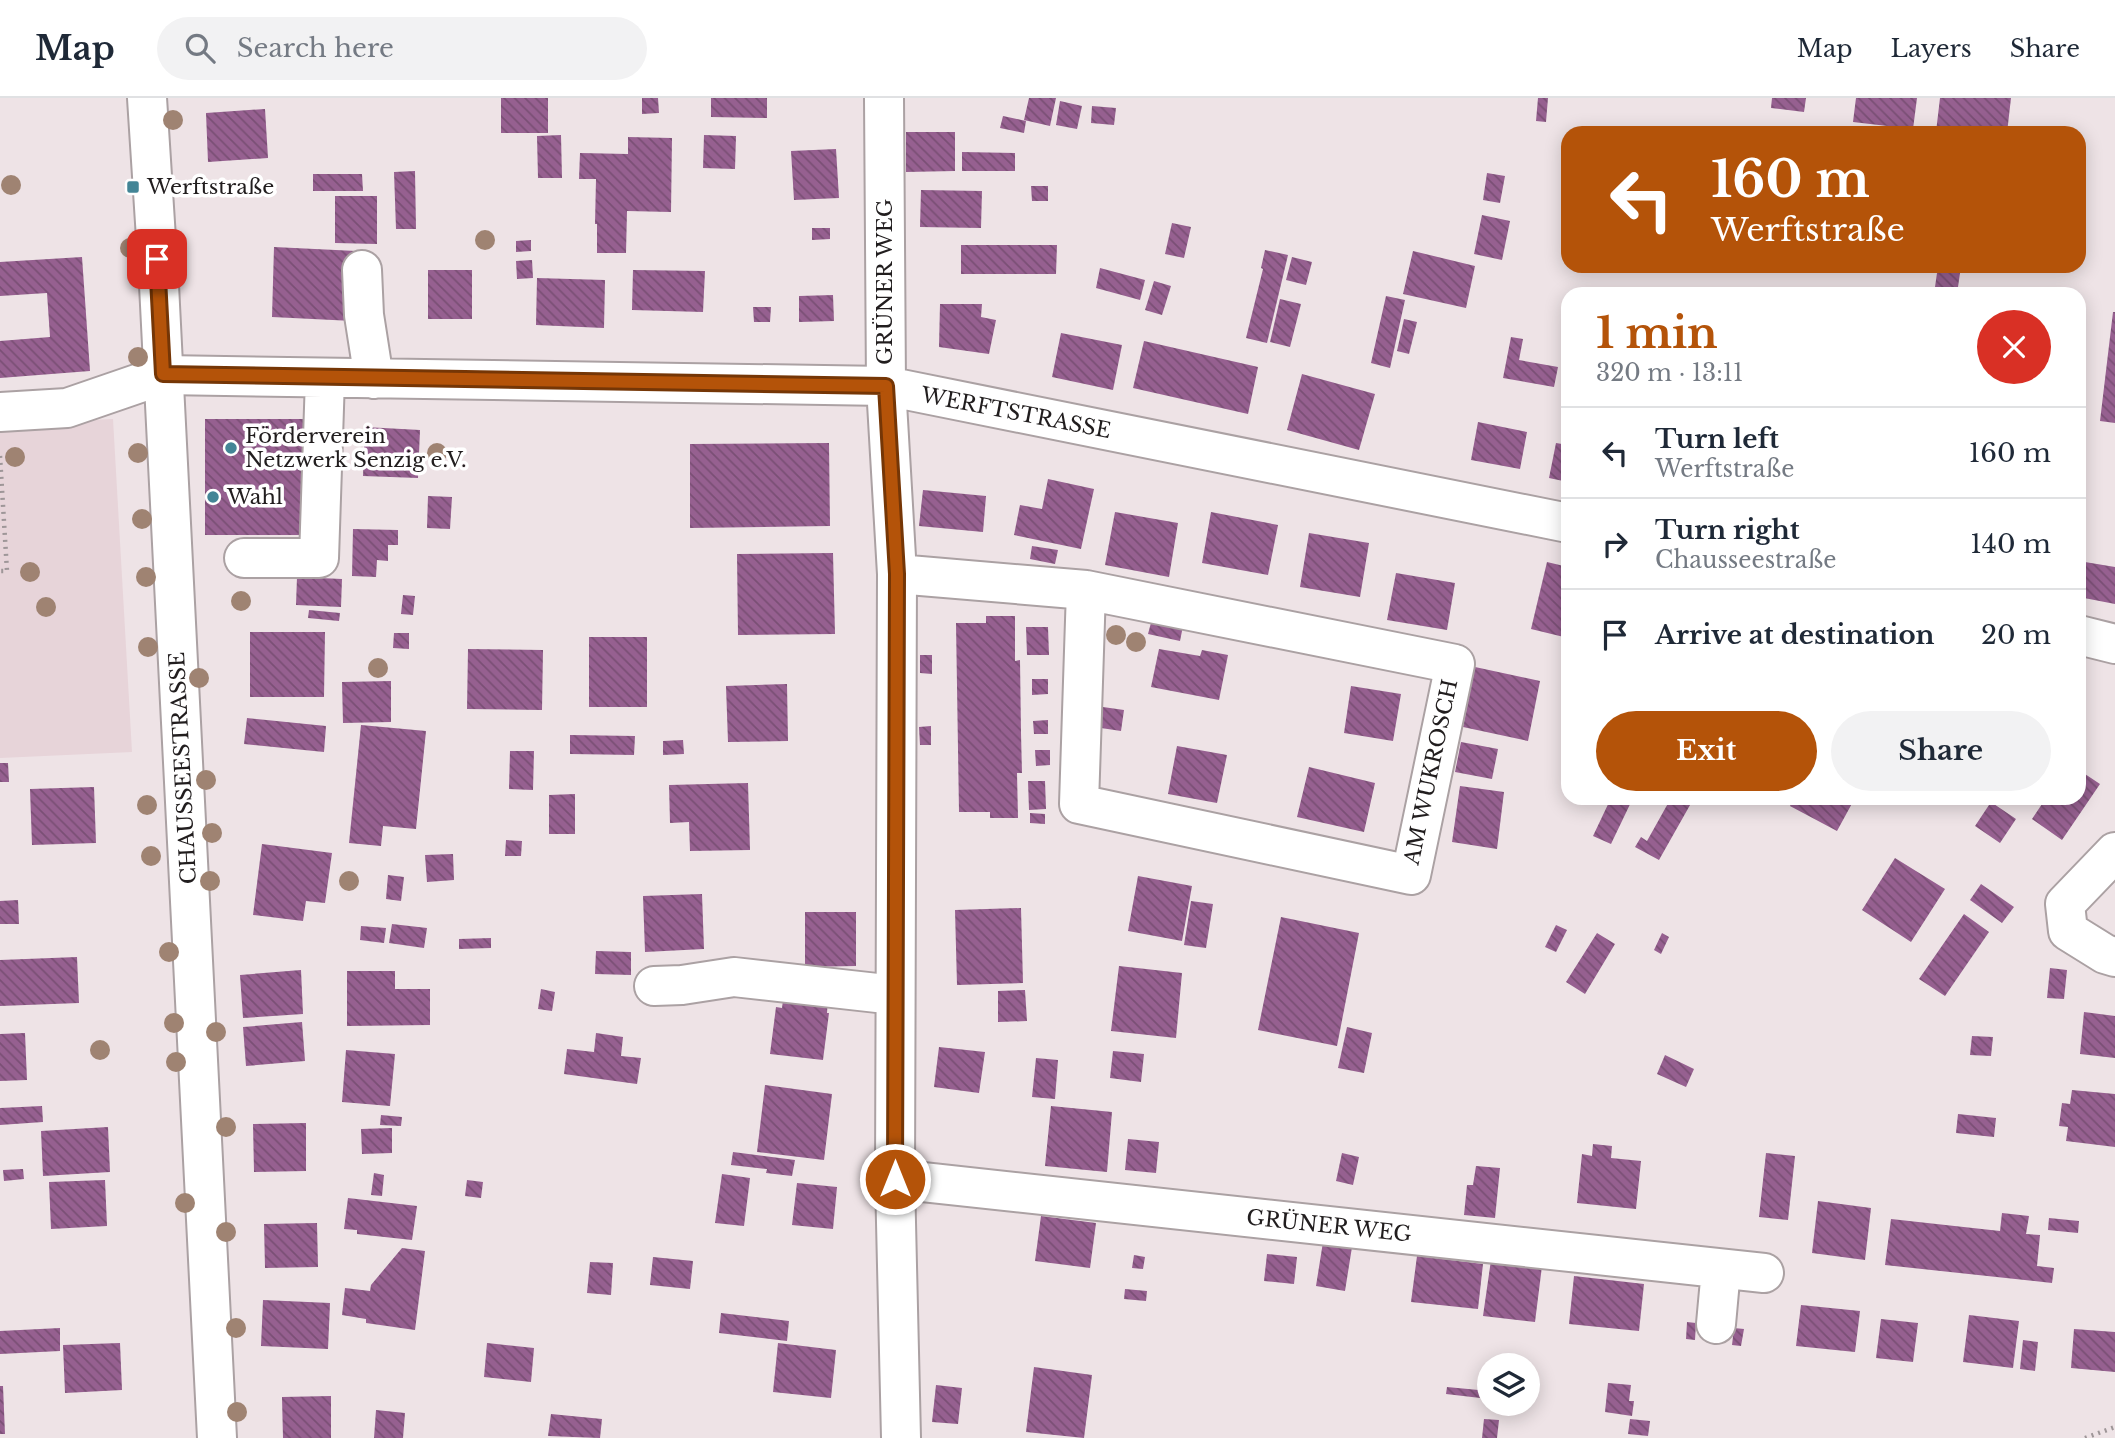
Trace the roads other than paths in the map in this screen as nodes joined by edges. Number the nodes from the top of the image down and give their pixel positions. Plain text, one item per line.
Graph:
1 (147, 98) edge
2 (884, 98) edge
3 (362, 270) dead end
4 (163, 374) junction
5 (324, 378) junction
6 (374, 379) junction
7 (886, 386) junction
8 (0, 412) edge
9 (1561, 522) edge
10 (244, 558) dead end
11 (897, 574) junction
12 (1086, 590) junction
13 (2086, 637) edge
14 (2115, 643) edge
15 (2115, 852) edge
16 (2115, 957) edge
17 (654, 986) dead end
18 (895, 995) junction
19 (895, 1179) junction
20 (1721, 1269) junction
21 (1764, 1273) dead end
22 (1716, 1324) dead end
23 (217, 1438) edge
24 (901, 1438) edge

1 - 4 street, CHAUSSEESTRASSE
2 - 7 street, GRÜNER WEG
3 - 6 street
4 - 5 street, WERFTSTRASSE
4 - 8 street, WERFTSTRASSE
4 - 23 street, CHAUSSEESTRASSE
5 - 6 street, WERFTSTRASSE
5 - 10 street
6 - 7 street, WERFTSTRASSE
7 - 9 street, WERFTSTRASSE
7 - 11 street, GRÜNER WEG
11 - 12 street, AM WUKROSCH
11 - 18 street, GRÜNER WEG
12 - 12 street, AM WUKROSCH
13 - 14 street
15 - 16 street
17 - 18 street
18 - 19 street, GRÜNER WEG
19 - 20 street, GRÜNER WEG
19 - 24 street, GRÜNER WEG
20 - 21 street, GRÜNER WEG
20 - 22 street

